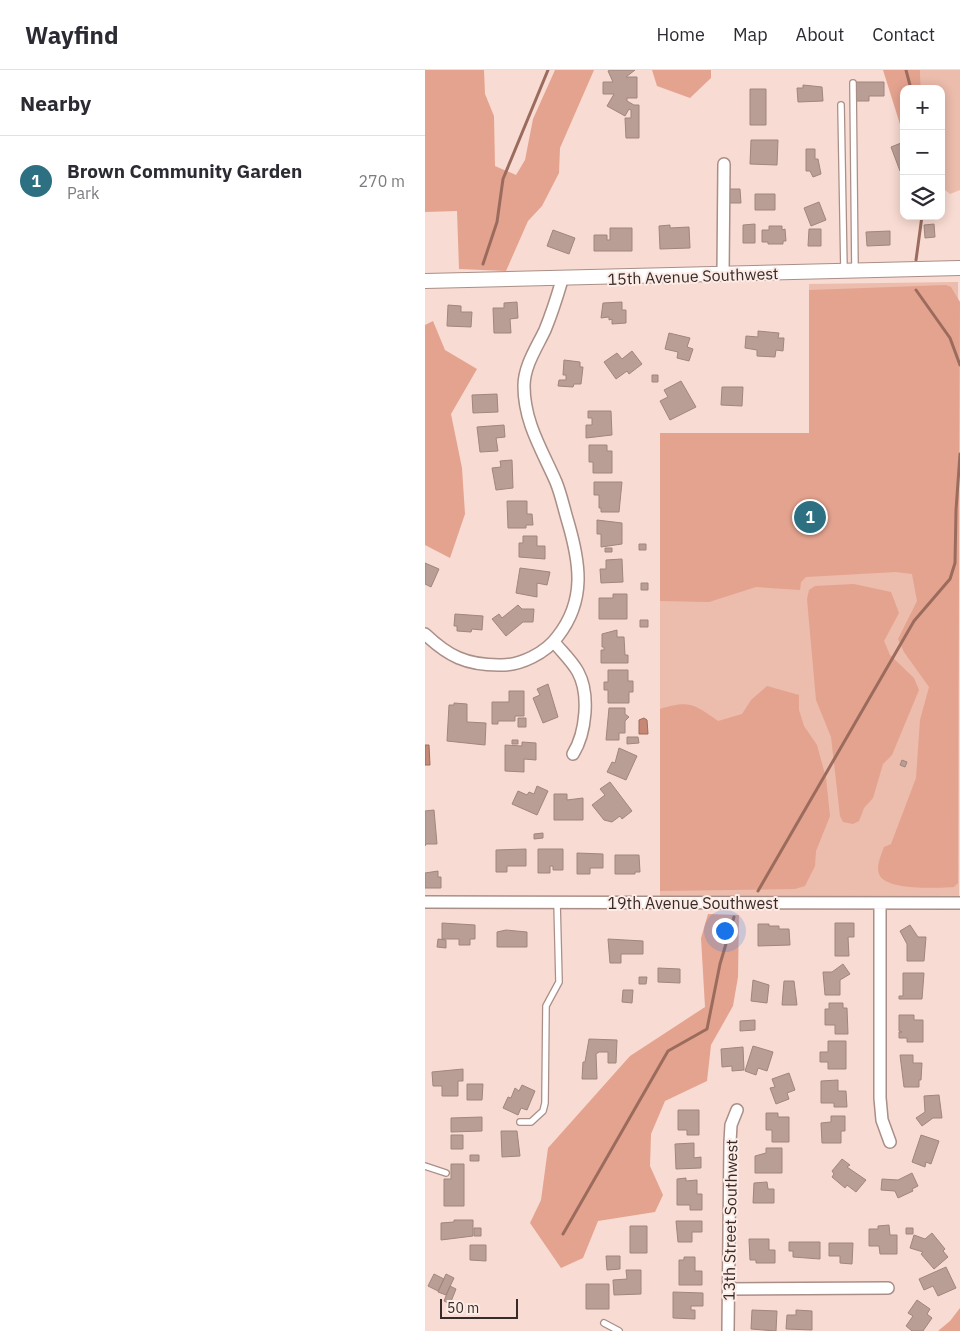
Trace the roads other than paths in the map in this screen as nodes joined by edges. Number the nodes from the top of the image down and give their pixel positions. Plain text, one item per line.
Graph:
1 (853, 83) dead end
2 (841, 105) dead end
3 (723, 164) dead end
4 (960, 268) edge
5 (850, 271) junction
6 (723, 274) junction
7 (562, 280) junction
8 (425, 282) edge
9 (425, 634) edge
10 (554, 642) junction
11 (573, 754) dead end
12 (425, 902) edge
13 (557, 902) junction
14 (880, 903) junction
15 (960, 903) edge
16 (737, 1110) dead end
17 (521, 1122) dead end
18 (890, 1142) dead end
19 (425, 1166) edge
20 (446, 1172) dead end
21 (888, 1288) dead end
22 (730, 1289) junction
23 (604, 1323) dead end
24 (619, 1331) edge
25 (728, 1331) edge

1 - 5 lane
2 - 5 lane
3 - 6 street
4 - 5 street, 15th Avenue Southwest
5 - 6 street, 15th Avenue Southwest
6 - 7 street, 15th Avenue Southwest
7 - 8 street, 15th Avenue Southwest
7 - 10 street
9 - 10 street
10 - 11 street
12 - 13 street, 19th Avenue Southwest
13 - 14 street, 19th Avenue Southwest
13 - 17 lane
14 - 15 street, 19th Avenue Southwest
14 - 18 street
16 - 22 street, 13th Street Southwest
19 - 20 lane
21 - 22 street
22 - 25 street, 13th Street Southwest
23 - 24 lane

